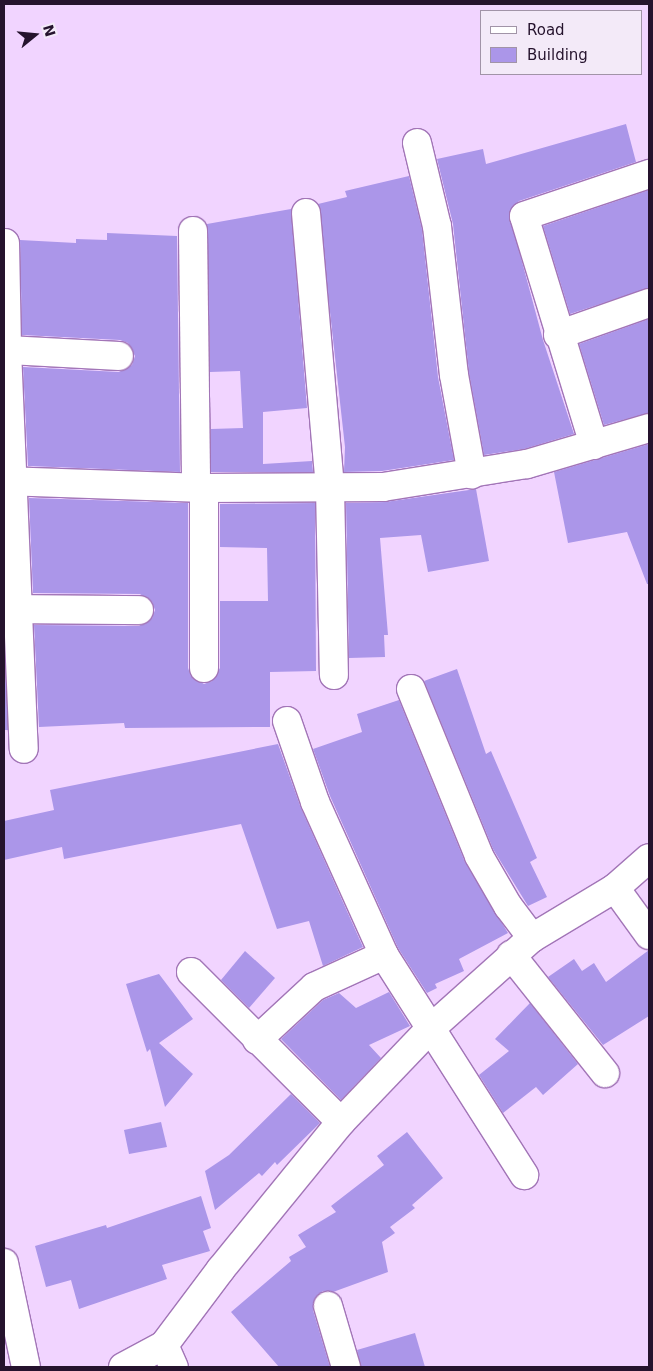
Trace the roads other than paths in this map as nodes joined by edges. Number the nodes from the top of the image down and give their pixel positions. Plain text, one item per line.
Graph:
1 (417, 143) dead end
2 (649, 174) edge
3 (306, 213) dead end
4 (193, 231) dead end
5 (5, 243) dead end
6 (649, 303) edge
7 (558, 336) junction
8 (7, 350) junction
9 (119, 356) dead end
10 (649, 428) edge
11 (594, 445) junction
12 (472, 474) junction
13 (8, 482) edge
14 (200, 488) junction
15 (330, 488) junction
16 (19, 609) junction
17 (139, 610) dead end
18 (204, 668) dead end
19 (334, 675) dead end
20 (411, 689) dead end
21 (287, 721) dead end
22 (24, 748) dead end
23 (649, 858) edge
24 (615, 888) junction
25 (649, 935) edge
26 (532, 938) junction
27 (384, 955) junction
28 (511, 955) junction
29 (191, 972) dead end
30 (429, 1030) junction
31 (257, 1040) junction
32 (605, 1073) dead end
33 (342, 1122) junction
34 (524, 1175) dead end
35 (4, 1263) edge
36 (328, 1306) dead end
37 (169, 1356) edge
38 (26, 1367) edge
39 (123, 1367) edge
40 (346, 1367) edge

1 - 12 street
2 - 7 street
3 - 15 street
4 - 14 street
5 - 8 street
6 - 7 street
7 - 11 street
8 - 9 street
8 - 13 street
10 - 11 street
11 - 12 street
12 - 15 street
13 - 14 street
13 - 16 street
14 - 15 street
14 - 18 street
15 - 19 street
16 - 17 street
16 - 22 street
20 - 26 street
21 - 27 street
23 - 24 street
24 - 25 street
24 - 26 street
26 - 28 street
27 - 30 street
27 - 31 street
28 - 30 street
28 - 32 street
29 - 31 street
30 - 33 street
30 - 34 street
31 - 33 street
33 - 37 street
35 - 38 street
36 - 40 street
37 - 39 street

